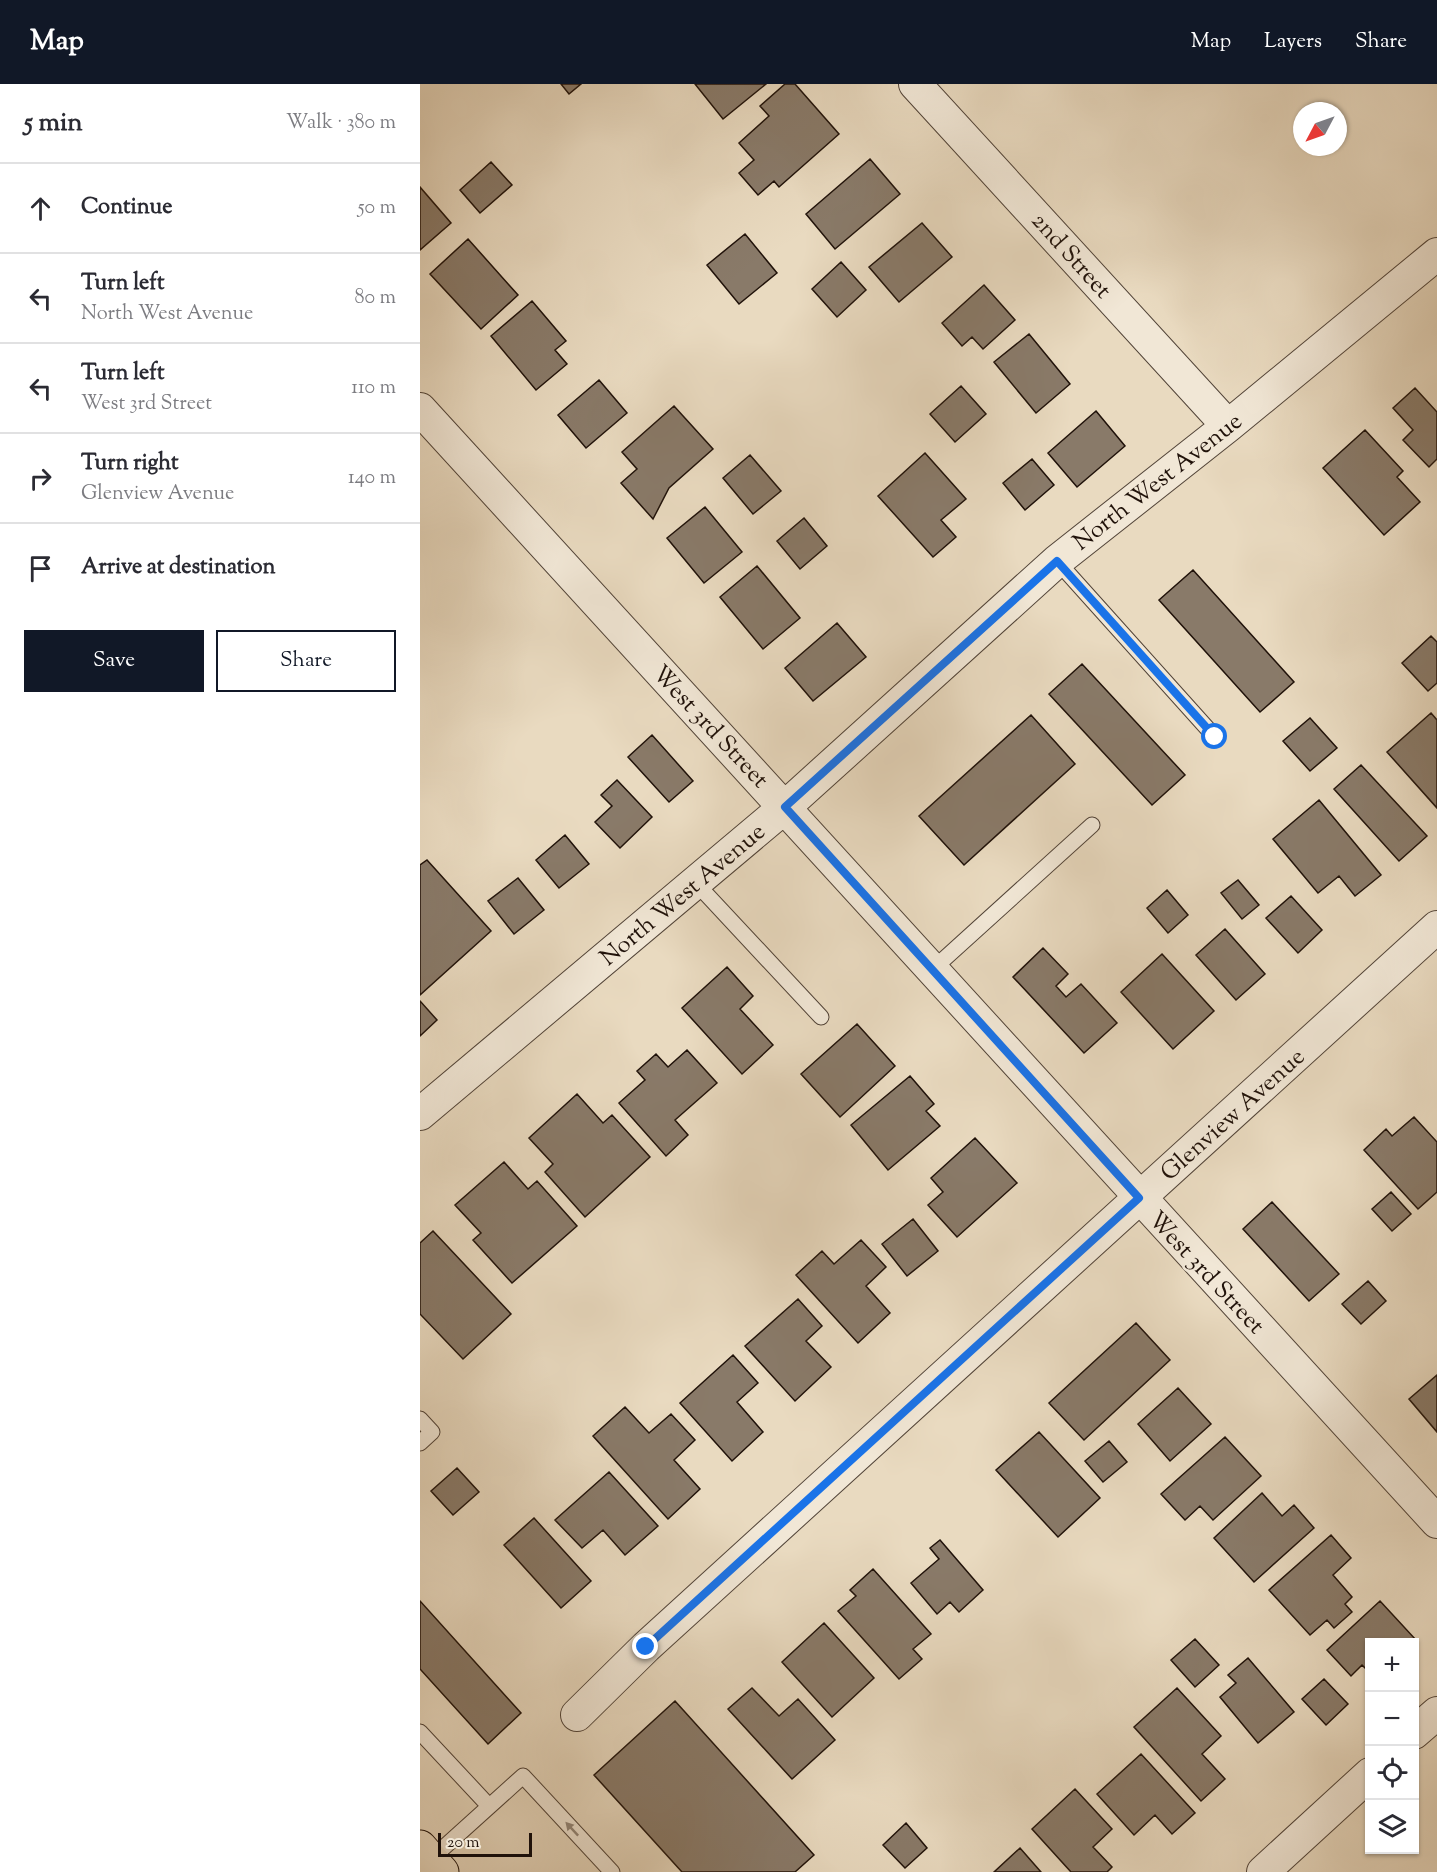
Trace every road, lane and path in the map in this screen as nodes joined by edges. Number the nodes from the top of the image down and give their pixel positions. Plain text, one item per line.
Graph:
1 (915, 84) edge
2 (1437, 254) edge
3 (420, 409) edge
4 (1228, 426) junction
5 (1057, 561) junction
6 (1215, 737) dead end
7 (785, 807) junction
8 (1092, 825) dead end
9 (695, 882) junction
10 (1437, 927) edge
11 (932, 970) junction
12 (821, 1017) dead end
13 (420, 1114) edge
14 (1139, 1198) junction
15 (420, 1419) edge
16 (420, 1443) edge
17 (1437, 1522) edge
18 (1437, 1713) edge
19 (577, 1715) dead end
20 (1419, 1729) edge
21 (420, 1732) edge
22 (1365, 1779) edge
23 (489, 1806) junction
24 (431, 1860) edge
25 (612, 1872) edge
26 (1263, 1872) edge

1 - 4 street, 2nd Street
2 - 4 street, North West Avenue
3 - 7 street, West 3rd Street
4 - 5 street, North West Avenue
5 - 6 lane
5 - 7 street, North West Avenue
7 - 9 street, North West Avenue
7 - 11 street, West 3rd Street
8 - 11 lane
9 - 12 lane
9 - 13 street, North West Avenue
10 - 14 street, Glenview Avenue
11 - 14 street, West 3rd Street
14 - 17 street, West 3rd Street
14 - 19 street, Glenview Avenue
15 - 16 lane
18 - 20 street
21 - 23 lane
22 - 26 street
23 - 24 lane
25 -> 23 lane

